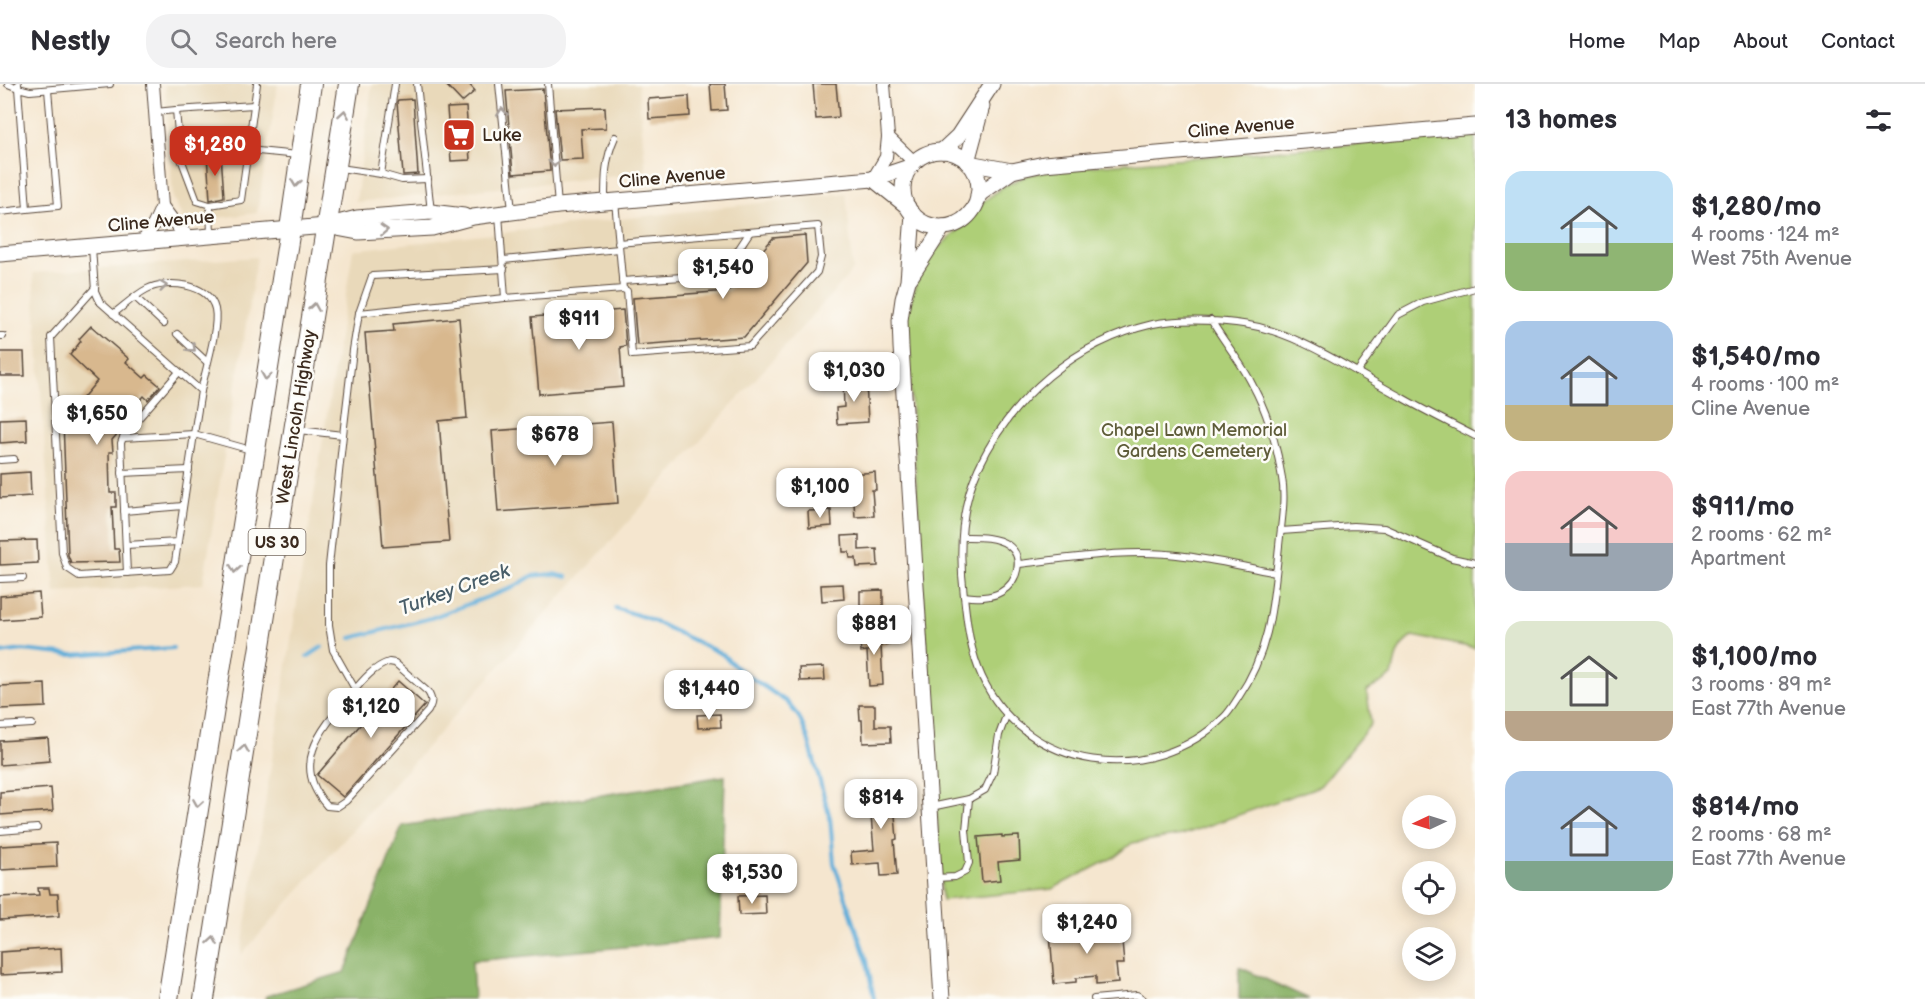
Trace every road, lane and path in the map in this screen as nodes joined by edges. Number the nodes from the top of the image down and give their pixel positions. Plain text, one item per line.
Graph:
1 (4, 84) edge
2 (110, 84) edge
3 (153, 84) edge
4 (257, 84) edge
5 (311, 84) edge
6 (349, 84) edge
7 (395, 84) edge
8 (417, 84) edge
9 (499, 84) edge
10 (548, 84) edge
11 (884, 84) edge
12 (18, 86) edge
13 (988, 88) edge
14 (48, 90) junction
15 (254, 105) junction
16 (176, 110) junction
17 (155, 112) junction
18 (1475, 126) edge
19 (615, 137) dead end
20 (888, 137) junction
21 (248, 150) junction
22 (942, 152) junction
23 (300, 155) junction
24 (968, 163) junction
25 (913, 164) junction
26 (336, 167) junction
27 (1012, 171) junction
28 (381, 174) junction
29 (428, 179) junction
30 (873, 180) junction
31 (978, 195) junction
32 (610, 201) junction
33 (210, 205) junction
34 (162, 206) junction
35 (558, 206) junction
36 (27, 208) junction
37 (910, 210) junction
38 (0, 212) edge
39 (431, 212) junction
40 (505, 213) junction
41 (473, 217) junction
42 (327, 226) junction
43 (943, 227) junction
44 (290, 229) junction
45 (750, 232) junction
46 (211, 236) junction
47 (191, 239) junction
48 (142, 243) junction
49 (619, 246) junction
50 (92, 247) junction
51 (0, 254) edge
52 (503, 260) junction
53 (504, 269) junction
54 (622, 281) junction
55 (908, 281) junction
56 (95, 288) junction
57 (1475, 288) edge
58 (622, 289) junction
59 (136, 298) junction
60 (505, 298) junction
61 (359, 313) junction
62 (113, 314) junction
63 (1212, 320) junction
64 (164, 324) dead end
65 (177, 334) dead end
66 (207, 362) junction
67 (179, 372) junction
68 (1357, 372) junction
69 (201, 391) junction
70 (295, 429) junction
71 (194, 434) junction
72 (343, 435) junction
73 (1475, 436) edge
74 (123, 438) junction
75 (254, 451) junction
76 (15, 459) dead end
77 (0, 460) edge
78 (189, 470) junction
79 (122, 473) junction
80 (183, 506) junction
81 (124, 511) junction
82 (1281, 531) junction
83 (962, 537) junction
84 (178, 542) junction
85 (126, 545) junction
86 (1475, 563) edge
87 (1019, 564) junction
88 (127, 573) junction
89 (1276, 573) junction
90 (23, 578) dead end
91 (0, 579) edge
92 (964, 597) junction
93 (355, 689) junction
94 (1006, 716) junction
95 (32, 724) dead end
96 (0, 726) edge
97 (969, 799) junction
98 (930, 807) junction
99 (37, 828) dead end
100 (0, 831) edge
101 (934, 878) junction
102 (1108, 998) edge
103 (168, 999) edge
104 (204, 999) edge
105 (942, 999) edge
106 (1094, 999) edge
107 (1143, 999) edge

1 - 12 lane
2 - 14 lane
3 - 17 street
4 - 15 lane
5 - 23 main road, West Lincoln Highway / US 30
26 -> 6 main road, West Lincoln Highway / US 30
7 - 28 lane
8 - 29 lane
40 -> 9 lane
10 -> 35 lane
11 - 20 street
12 - 14 lane
12 - 36 lane
13 - 22 street
13 - 24 street
14 - 36 lane
15 - 16 lane
15 - 21 lane
16 - 17 lane
16 - 33 lane
17 - 34 street
18 - 27 street, Cline Avenue
19 - 32 lane
20 - 25 street
20 - 30 street
21 - 23 lane
21 - 33 lane
22 - 24 street
22 - 25 street
23 -> 44 main road, West Lincoln Highway / US 30
24 - 27 street, Cline Avenue
24 - 31 street
25 - 30 street, Cline Avenue
25 - 37 street
26 - 28 lane
26 - 42 main road, West Lincoln Highway / US 30
27 - 31 street, Cline Avenue
28 - 29 lane
29 - 39 lane
30 - 32 street, Cline Avenue
30 - 37 street
31 - 43 street
32 - 35 street, Cline Avenue
32 - 49 lane
33 - 46 lane
34 - 47 street
34 - 48 street
35 - 40 street, Cline Avenue
36 - 38 lane
37 - 43 street
37 - 55 street
39 - 41 street, Cline Avenue
39 - 42 street, Cline Avenue
40 - 41 street, Cline Avenue
40 - 52 lane
42 -> 41 street, Cline Avenue
42 - 44 street, Cline Avenue
70 -> 42 main road, West Lincoln Highway / US 30
43 - 55 street
44 - 46 street, Cline Avenue
44 -> 75 main road, West Lincoln Highway / US 30
45 - 49 lane
45 - 54 lane
45 - 58 lane
46 - 47 street, Cline Avenue
47 - 48 street, Cline Avenue
48 - 50 street, Cline Avenue
49 - 52 lane
49 - 54 lane
50 - 51 street, Cline Avenue
50 - 56 lane
52 - 53 lane
53 - 60 lane
53 - 61 lane
54 - 58 lane
55 - 98 street
56 - 62 lane
56 - 88 lane
57 - 68 lane
58 - 60 lane
59 - 62 lane
59 - 64 lane
59 -> 66 lane
60 - 61 lane
61 - 72 lane
62 - 67 lane
63 - 68 lane
63 - 82 lane
63 - 83 lane
65 -> 66 lane
66 - 69 lane
67 - 69 lane
67 - 74 lane
68 - 73 lane
69 - 71 lane
70 - 72 lane
104 -> 70 main road, West Lincoln Highway / US 30
71 - 74 lane
71 - 75 lane
71 - 78 lane
72 - 93 lane
74 - 79 lane
75 -> 103 main road, West Lincoln Highway / US 30
76 - 77 lane
78 - 79 lane
78 - 80 lane
79 - 81 lane
80 - 81 lane
80 - 84 lane
81 - 85 lane
82 - 86 lane
82 - 89 lane
83 - 87 lane
83 - 92 lane
84 - 85 lane
84 - 88 lane
85 - 88 lane
87 - 89 lane
87 - 92 lane
89 - 94 lane
90 - 91 lane
92 - 94 lane
93 - 93 lane
94 - 97 lane
95 - 96 lane
97 - 98 lane
97 - 101 lane
98 - 101 street
99 - 100 lane
101 - 105 street
102 - 106 lane
102 - 107 lane

